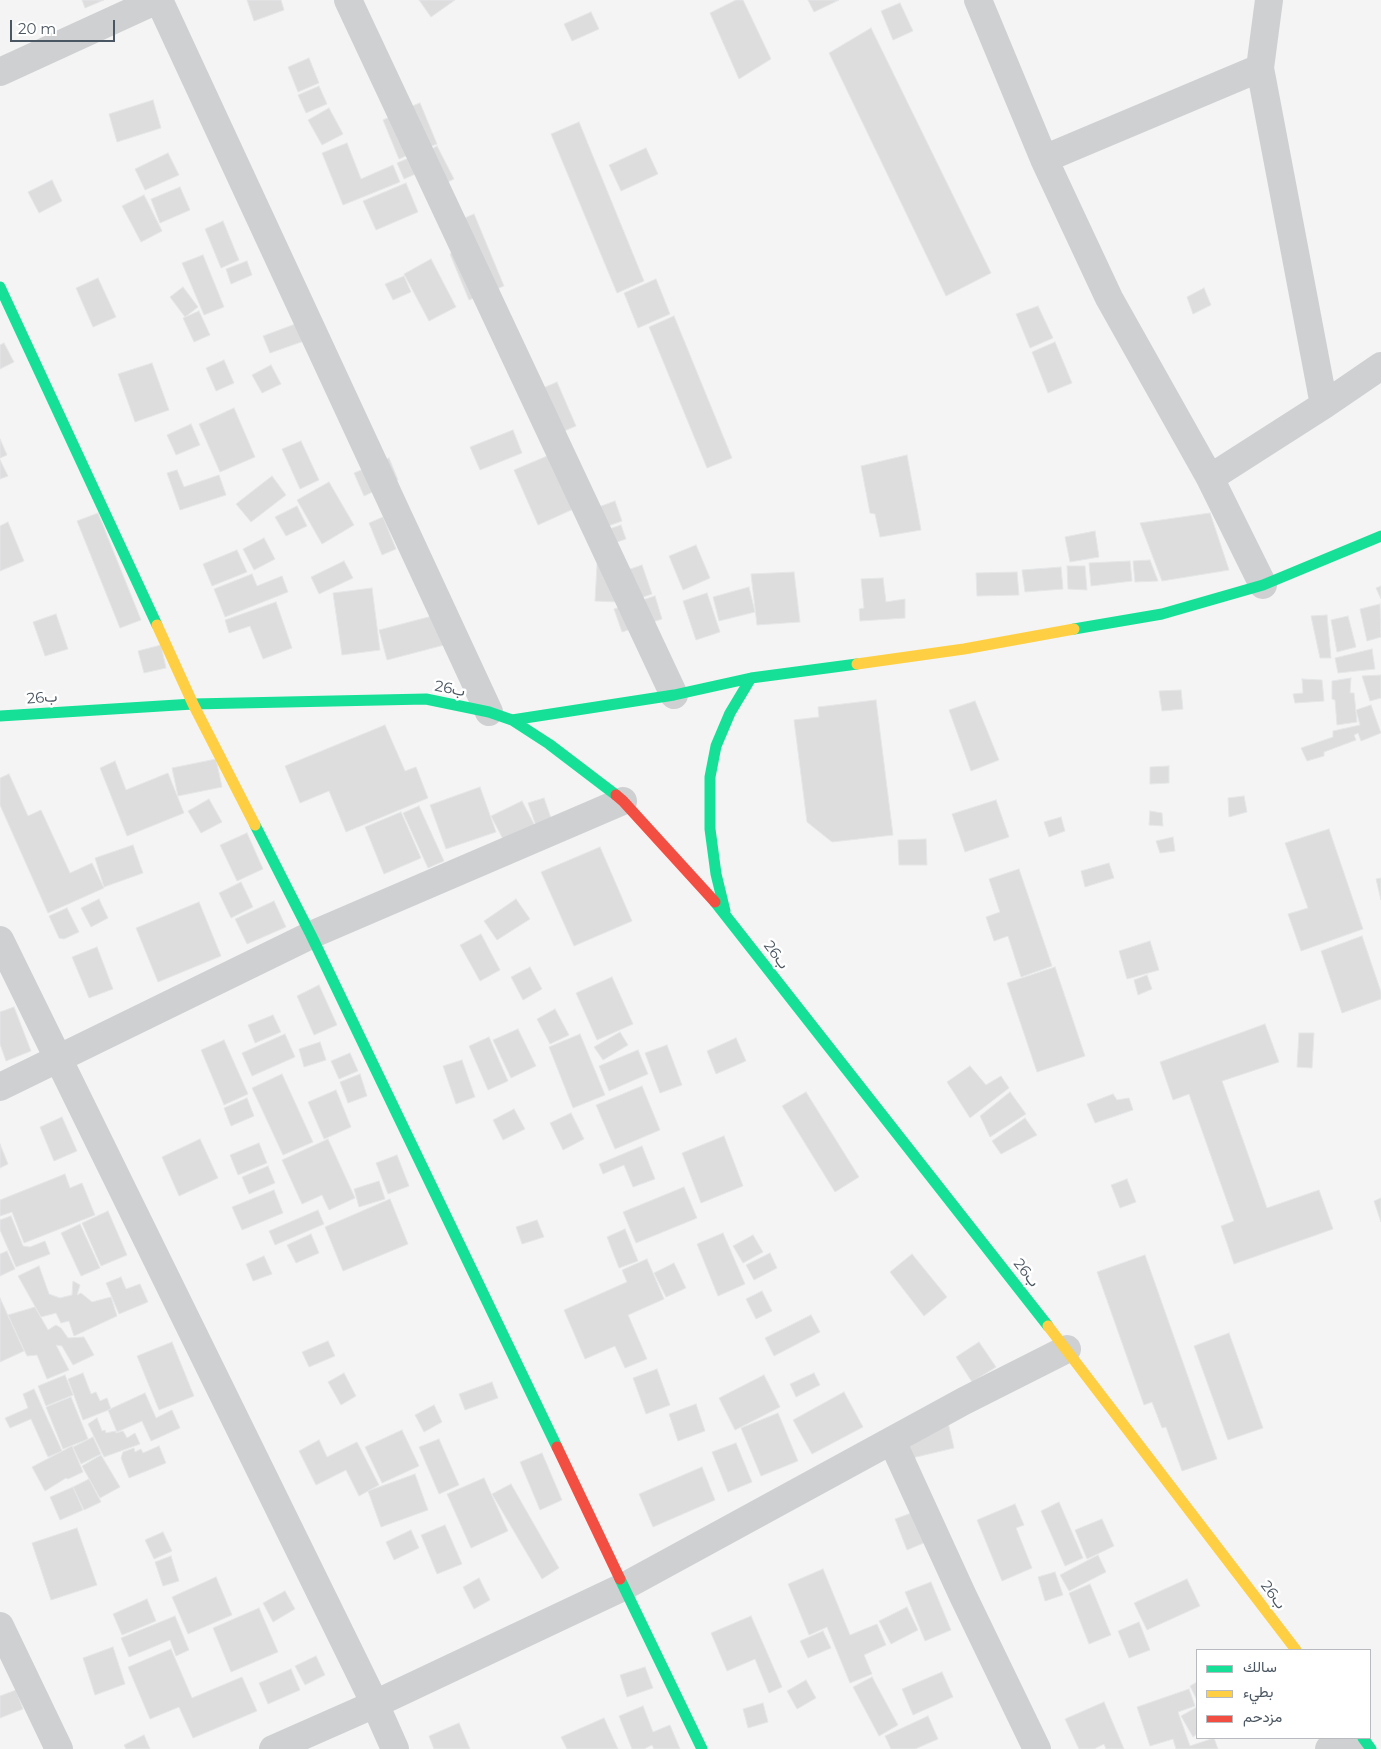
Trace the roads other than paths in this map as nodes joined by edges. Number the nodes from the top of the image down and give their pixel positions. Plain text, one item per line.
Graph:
1 (158, 0) edge
2 (348, 0) edge
3 (978, 0) edge
4 (1269, 0) edge
5 (1260, 68) junction
6 (0, 72) edge
7 (1044, 159) junction
8 (0, 288) edge
9 (1381, 366) edge
10 (1324, 405) junction
11 (1210, 478) junction
12 (1381, 536) edge
13 (1263, 585) junction
14 (750, 678) junction
15 (674, 695) junction
16 (193, 704) junction
17 (0, 716) edge
18 (501, 716) junction
19 (623, 801) junction
20 (726, 913) junction
21 (311, 935) junction
22 (0, 940) edge
23 (57, 1058) junction
24 (0, 1086) edge
25 (1066, 1349) junction
26 (892, 1440) junction
27 (625, 1586) junction
28 (0, 1626) edge
29 (1295, 1649) edge
30 (375, 1704) junction
31 (1354, 1739) edge
32 (59, 1749) edge
33 (273, 1749) edge
34 (395, 1749) edge
35 (702, 1749) edge
36 (1037, 1749) edge
37 (1329, 1749) edge

1 - 6 street
1 - 18 street
2 - 15 street
3 - 7 street
4 - 5 street
5 - 7 street
5 - 10 street
7 - 11 street
8 - 16 main road
9 - 10 street
10 - 11 street
11 - 13 street
12 - 13 main road
13 - 14 main road
14 - 15 main road
14 - 20 main road
15 - 18 main road
16 - 17 main road, 26ب
16 - 18 main road, 26ب
16 - 21 main road
18 - 19 main road, 26ب
19 - 20 main road, 26ب
19 - 21 street
20 - 25 main road, 26ب
21 - 23 street
21 - 27 main road
22 - 23 street
23 - 24 street
23 - 30 street
25 - 26 street
25 - 29 main road, 26ب
26 - 27 street
26 - 36 street
27 - 30 street
27 - 35 main road
28 - 32 street
30 - 33 street
30 - 34 street
31 - 37 street

